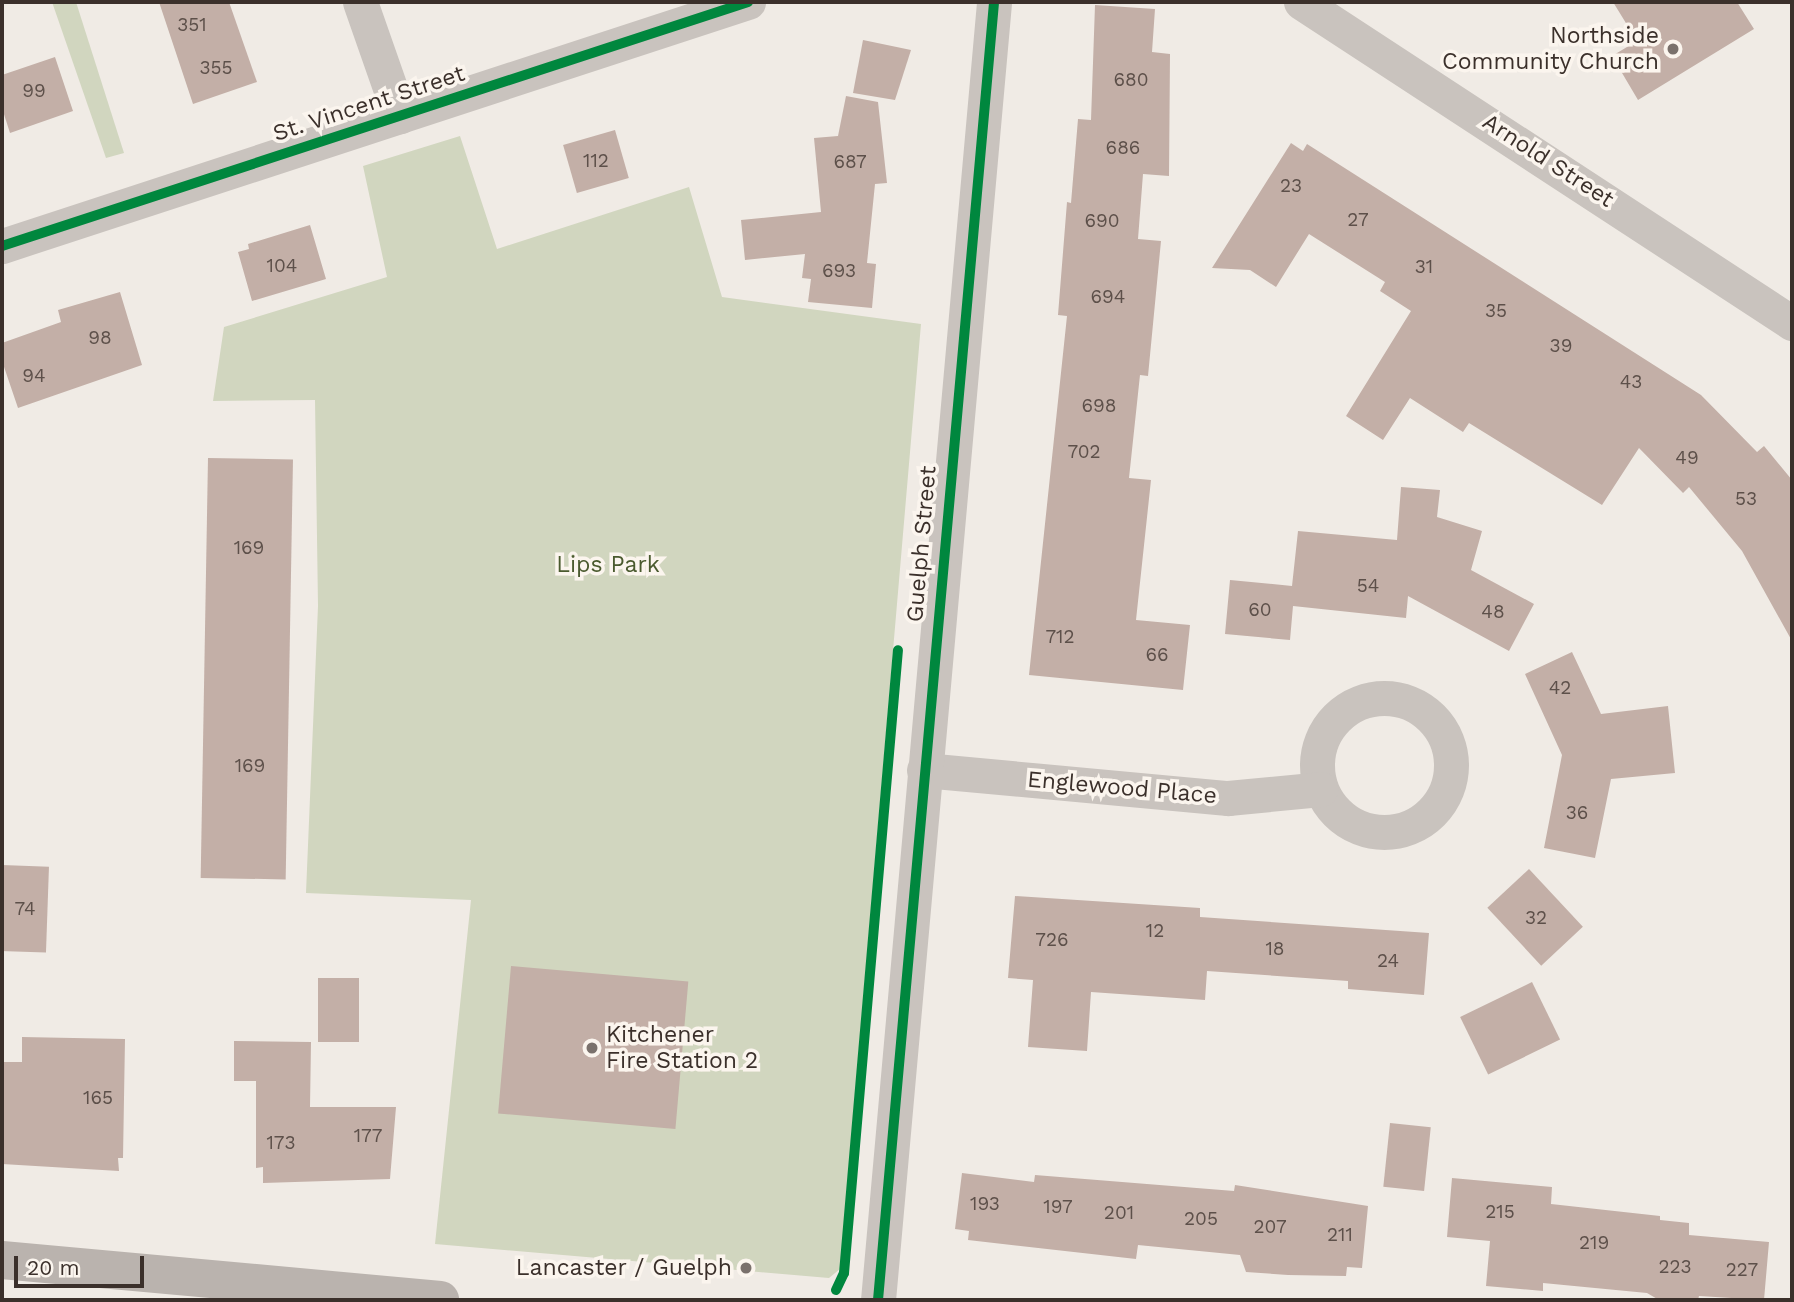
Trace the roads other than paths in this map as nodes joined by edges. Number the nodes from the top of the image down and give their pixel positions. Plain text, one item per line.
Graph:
1 (360, 2) edge
2 (748, 2) edge
3 (994, 2) edge
4 (1301, 2) edge
5 (400, 116) junction
6 (2, 246) edge
7 (1792, 323) edge
8 (924, 770) junction
9 (1321, 789) dead end
10 (2, 1260) edge
11 (440, 1300) edge
12 (878, 1300) edge

1 - 5 street
2 - 5 street, St. Vincent Street
3 - 8 street, Guelph Street
4 - 7 street, Arnold Street
5 - 6 street, St. Vincent Street
8 - 9 street, Englewood Place
8 - 12 street, Guelph Street
10 - 11 main road

